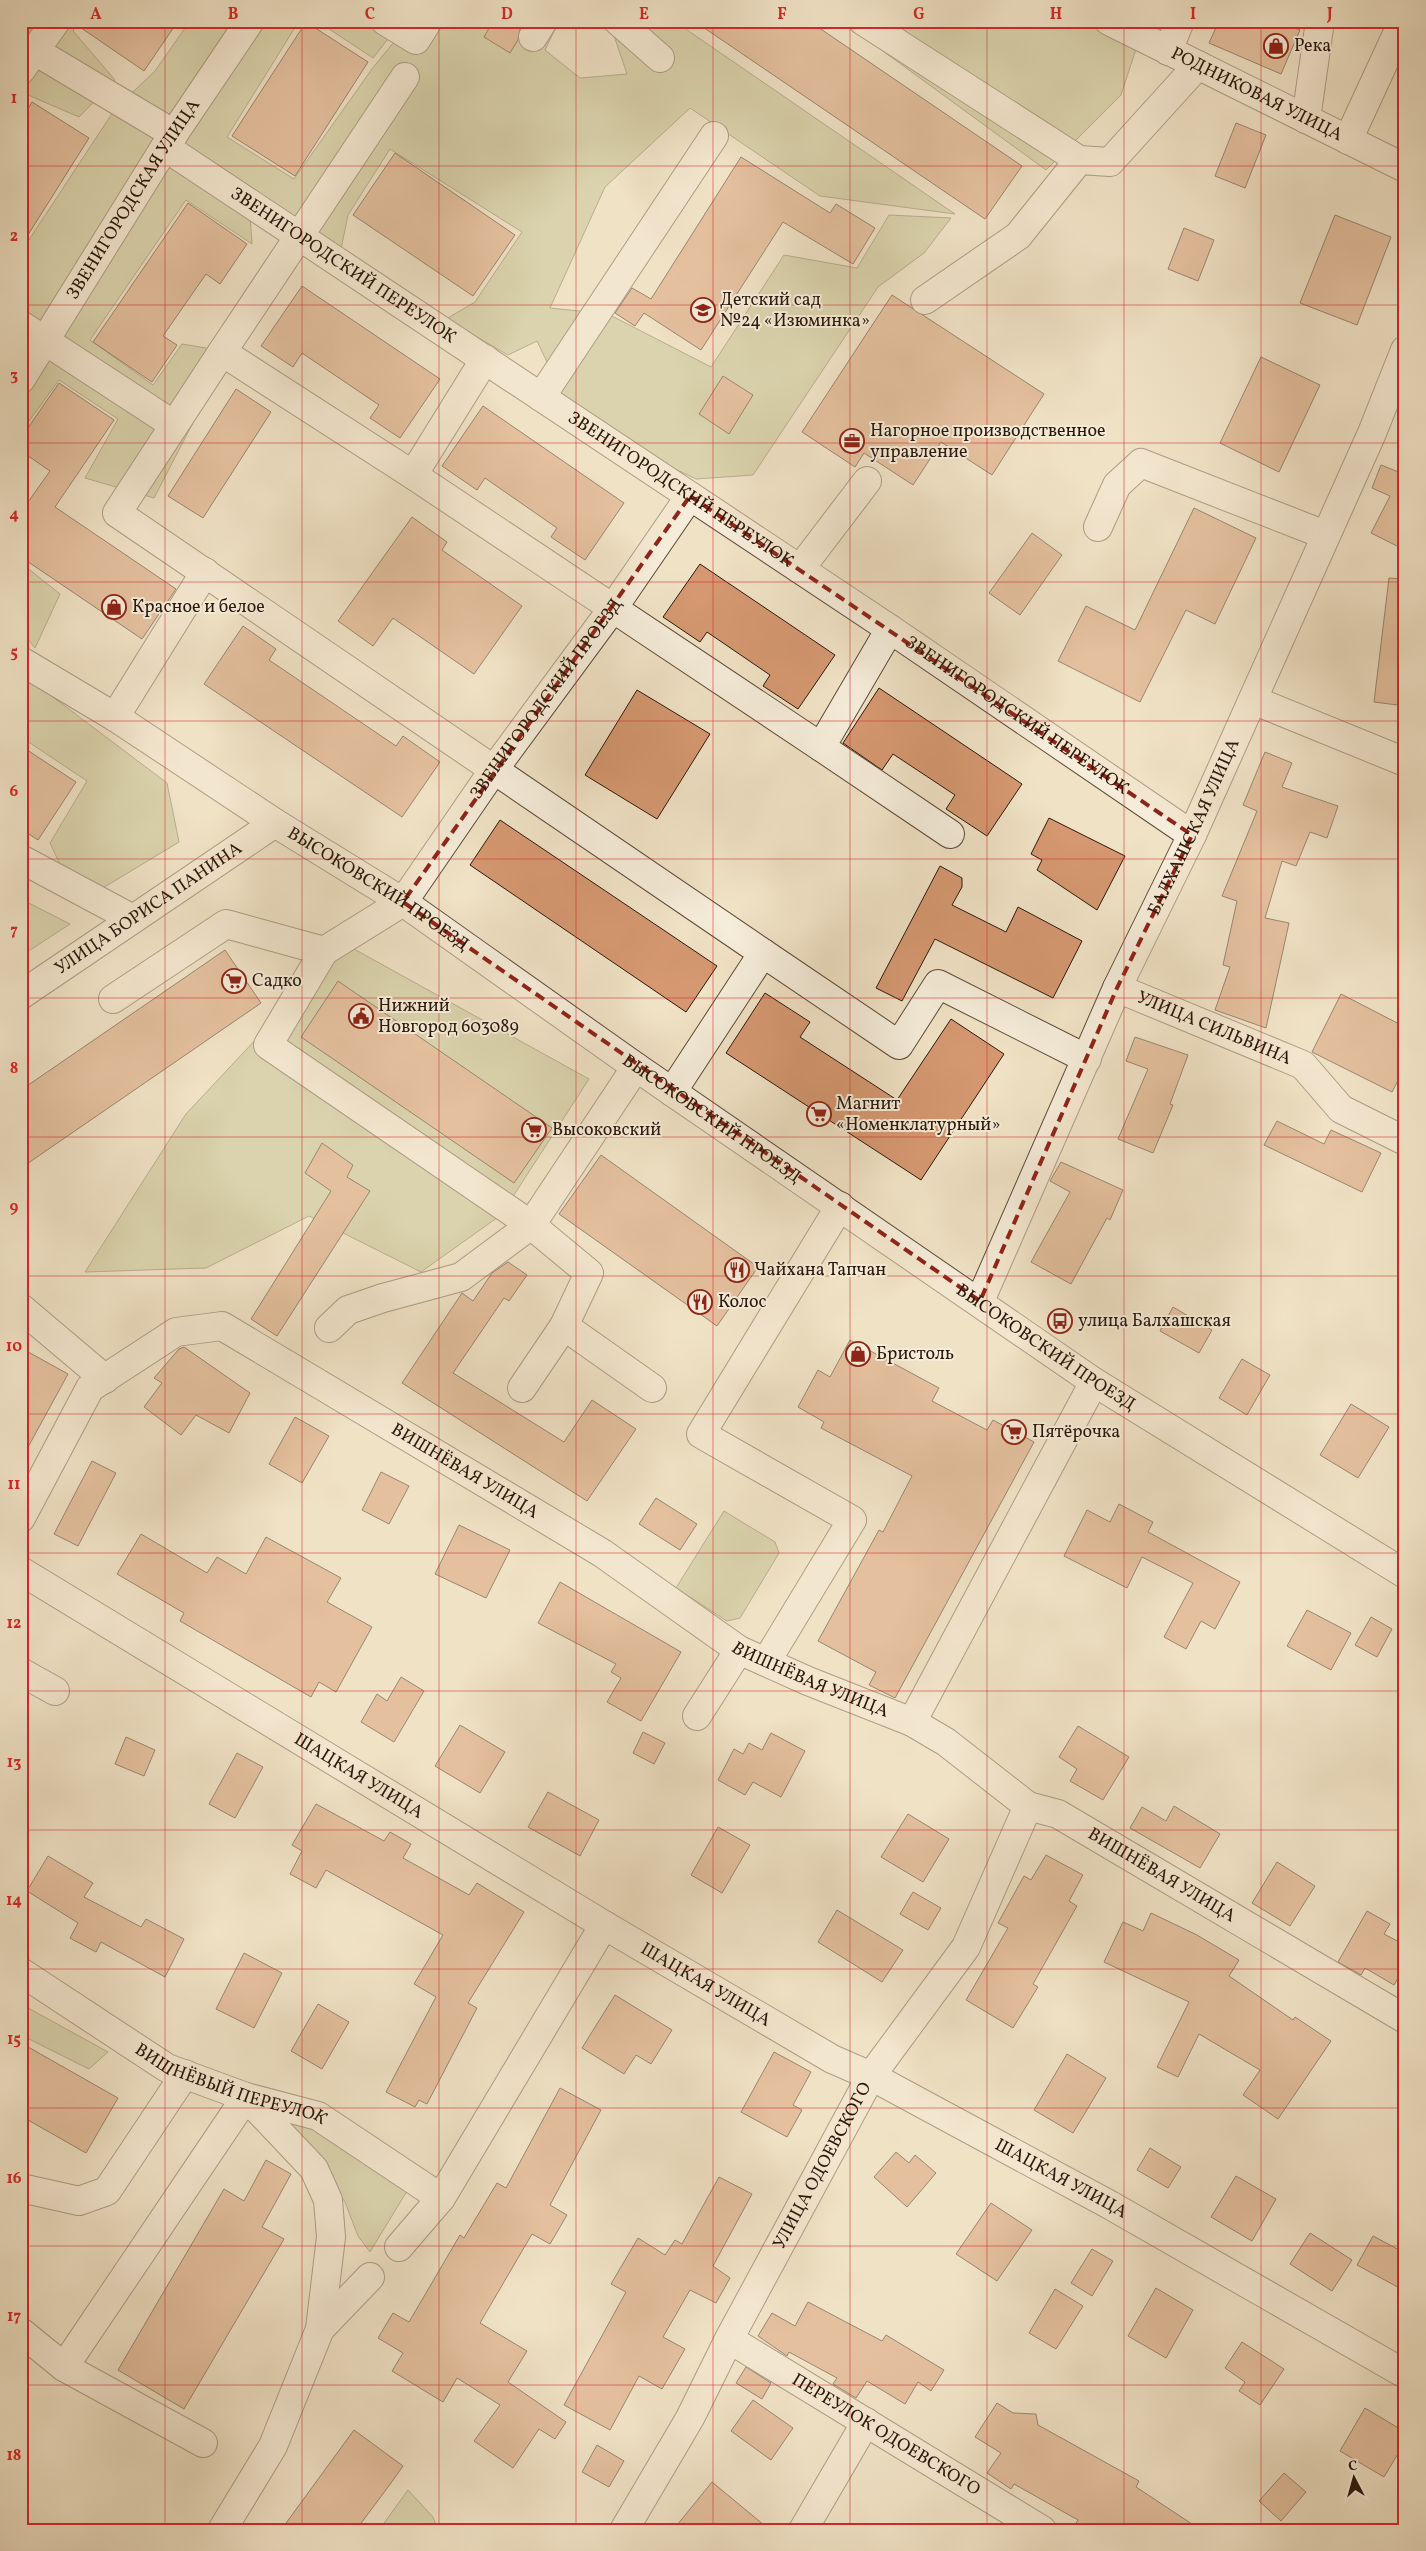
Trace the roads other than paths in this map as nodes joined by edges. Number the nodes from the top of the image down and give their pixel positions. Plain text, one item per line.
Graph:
1 (56, 21) edge
2 (250, 21) edge
3 (385, 21) edge
4 (428, 21) edge
5 (618, 21) edge
6 (863, 21) edge
7 (1109, 21) edge
8 (1180, 21) edge
9 (1320, 21) edge
10 (1403, 21) edge
11 (1168, 51) junction
12 (660, 58) dead end
13 (28, 61) edge
14 (1198, 66) junction
15 (405, 78) dead end
16 (1306, 119) junction
17 (714, 136) dead end
18 (170, 140) junction
19 (1348, 140) junction
20 (1079, 160) junction
21 (1405, 168) edge
22 (300, 236) junction
23 (925, 300) dead end
24 (21, 325) edge
25 (46, 341) junction
26 (1405, 350) edge
27 (222, 352) junction
28 (485, 359) junction
29 (21, 379) edge
30 (541, 398) junction
31 (174, 425) junction
32 (413, 475) junction
33 (867, 481) dead end
34 (690, 496) junction
35 (1098, 528) dead end
36 (1324, 535) junction
37 (800, 569) junction
38 (205, 572) junction
39 (613, 608) junction
40 (890, 629) junction
41 (21, 661) edge
42 (1252, 700) junction
43 (114, 717) junction
44 (821, 747) junction
45 (1405, 762) edge
46 (495, 768) junction
47 (275, 823) junction
48 (950, 834) dead end
49 (1192, 835) junction
50 (21, 859) edge
51 (403, 902) junction
52 (133, 919) junction
53 (324, 951) junction
54 (763, 953) junction
55 (1117, 988) junction
56 (21, 995) edge
57 (113, 999) dead end
58 (1087, 1059) junction
59 (636, 1067) junction
60 (672, 1092) junction
61 (1405, 1141) edge
62 (840, 1206) junction
63 (531, 1225) junction
64 (980, 1302) junction
65 (21, 1308) edge
66 (564, 1326) junction
67 (329, 1328) dead end
68 (105, 1379) junction
69 (1094, 1382) junction
70 (522, 1388) dead end
71 (652, 1388) dead end
72 (21, 1518) edge
73 (21, 1571) edge
74 (1405, 1574) edge
75 (739, 1650) junction
76 (766, 1662) junction
77 (21, 1672) edge
78 (56, 1690) dead end
79 (697, 1716) dead end
80 (912, 1722) junction
81 (1028, 1806) junction
82 (604, 1925) junction
83 (21, 1972) edge
84 (1405, 2019) edge
85 (185, 2074) junction
86 (871, 2076) junction
87 (246, 2097) junction
88 (21, 2188) edge
89 (441, 2198) junction
90 (399, 2247) dead end
91 (370, 2277) dead end
92 (320, 2329) junction
93 (21, 2332) edge
94 (729, 2339) junction
95 (64, 2367) junction
96 (1405, 2374) edge
97 (866, 2422) junction
98 (203, 2443) dead end
99 (222, 2530) edge
100 (624, 2530) edge
101 (803, 2530) edge
102 (1042, 2530) edge

1 - 13 street
2 - 18 street, ЗВЕНИГОРОДСКАЯ УЛИЦА
3 - 4 street
5 - 12 street
6 - 20 street
7 - 11 street, РОДНИКОВАЯ УЛИЦА
8 - 11 street
9 - 16 street
10 - 19 street
11 - 14 street, РОДНИКОВАЯ УЛИЦА
13 - 18 street, ЗВЕНИГОРОДСКИЙ ПЕРЕУЛОК
14 - 16 street, РОДНИКОВАЯ УЛИЦА
14 - 20 street
15 - 22 street
16 - 19 street, РОДНИКОВАЯ УЛИЦА
17 - 30 street
18 - 22 street, ЗВЕНИГОРОДСКИЙ ПЕРЕУЛОК
18 - 25 street, ЗВЕНИГОРОДСКАЯ УЛИЦА
19 - 21 street, РОДНИКОВАЯ УЛИЦА
20 - 23 street
22 - 27 street
22 - 28 street, ЗВЕНИГОРОДСКИЙ ПЕРЕУЛОК
24 - 25 street
25 - 29 street, ЗВЕНИГОРОДСКАЯ УЛИЦА
25 - 31 street
26 - 36 street, БАЛХАШСКАЯ УЛИЦА
27 - 31 street
27 - 32 street
28 - 30 street, ЗВЕНИГОРОДСКИЙ ПЕРЕУЛОК
28 - 32 street
30 - 34 street, ЗВЕНИГОРОДСКИЙ ПЕРЕУЛОК
31 - 38 street
32 - 39 street
33 - 37 street
34 - 37 street, ЗВЕНИГОРОДСКИЙ ПЕРЕУЛОК
34 - 39 street, ЗВЕНИГОРОДСКИЙ ПРОЕЗД
35 - 36 street
36 - 42 street, БАЛХАШСКАЯ УЛИЦА
37 - 40 street, ЗВЕНИГОРОДСКИЙ ПЕРЕУЛОК
38 - 43 street
38 - 46 street
39 - 44 street
39 - 46 street, ЗВЕНИГОРОДСКИЙ ПРОЕЗД
40 - 44 street
40 - 49 street, ЗВЕНИГОРОДСКИЙ ПЕРЕУЛОК
41 - 43 street, ВЫСОКОВСКИЙ ПРОЕЗД
42 - 45 street
42 - 49 street, БАЛХАШСКАЯ УЛИЦА
43 - 47 street, ВЫСОКОВСКИЙ ПРОЕЗД
44 - 48 street
46 - 51 street, ЗВЕНИГОРОДСКИЙ ПРОЕЗД
46 - 54 street
47 - 51 street, ВЫСОКОВСКИЙ ПРОЕЗД
47 - 52 street, УЛИЦА БОРИСА ПАНИНА
49 - 55 street, БАЛХАШСКАЯ УЛИЦА
50 - 52 street
51 - 53 street
51 - 59 street, ВЫСОКОВСКИЙ ПРОЕЗД
52 - 56 street, УЛИЦА БОРИСА ПАНИНА
53 - 57 street
53 - 63 street
54 - 58 street
54 - 60 street
55 - 58 street, БАЛХАШСКАЯ УЛИЦА
55 - 61 street, УЛИЦА СИЛЬВИНА
58 - 64 street, БАЛХАШСКАЯ УЛИЦА
59 - 60 street, ВЫСОКОВСКИЙ ПРОЕЗД
59 - 63 street
60 - 62 street, ВЫСОКОВСКИЙ ПРОЕЗД
62 - 64 street, ВЫСОКОВСКИЙ ПРОЕЗД
62 - 76 street
63 - 66 street
63 - 67 street
64 - 69 street, ВЫСОКОВСКИЙ ПРОЕЗД
65 - 68 street
66 - 70 street
66 - 71 street
68 - 72 street
68 - 75 street, ВИШНЁВАЯ УЛИЦА
69 - 74 street, ВЫСОКОВСКИЙ ПРОЕЗД
69 - 80 street
73 - 82 street, ШАЦКАЯ УЛИЦА
75 - 76 street, ВИШНЁВАЯ УЛИЦА
75 - 79 street
76 - 80 street, ВИШНЁВАЯ УЛИЦА
77 - 78 street
80 - 81 street, ВИШНЁВАЯ УЛИЦА
81 - 84 street, ВИШНЁВАЯ УЛИЦА
81 - 86 street, УЛИЦА ОДОЕВСКОГО
82 - 86 street, ШАЦКАЯ УЛИЦА
82 - 89 street
83 - 85 street, ВИШНЁВЫЙ ПЕРЕУЛОК
85 - 87 street, ВИШНЁВЫЙ ПЕРЕУЛОК
85 - 88 street
86 - 94 street, УЛИЦА ОДОЕВСКОГО
86 - 96 street, ШАЦКАЯ УЛИЦА
87 - 89 street, ВИШНЁВЫЙ ПЕРЕУЛОК
87 - 92 street
87 - 95 street
89 - 90 street
91 - 92 street
92 - 99 street
93 - 95 street
94 - 97 street, ПЕРЕУЛОК ОДОЕВСКОГО
94 - 100 street, УЛИЦА ОДОЕВСКОГО
95 - 98 street
97 - 101 street
97 - 102 street, ПЕРЕУЛОК ОДОЕВСКОГО

